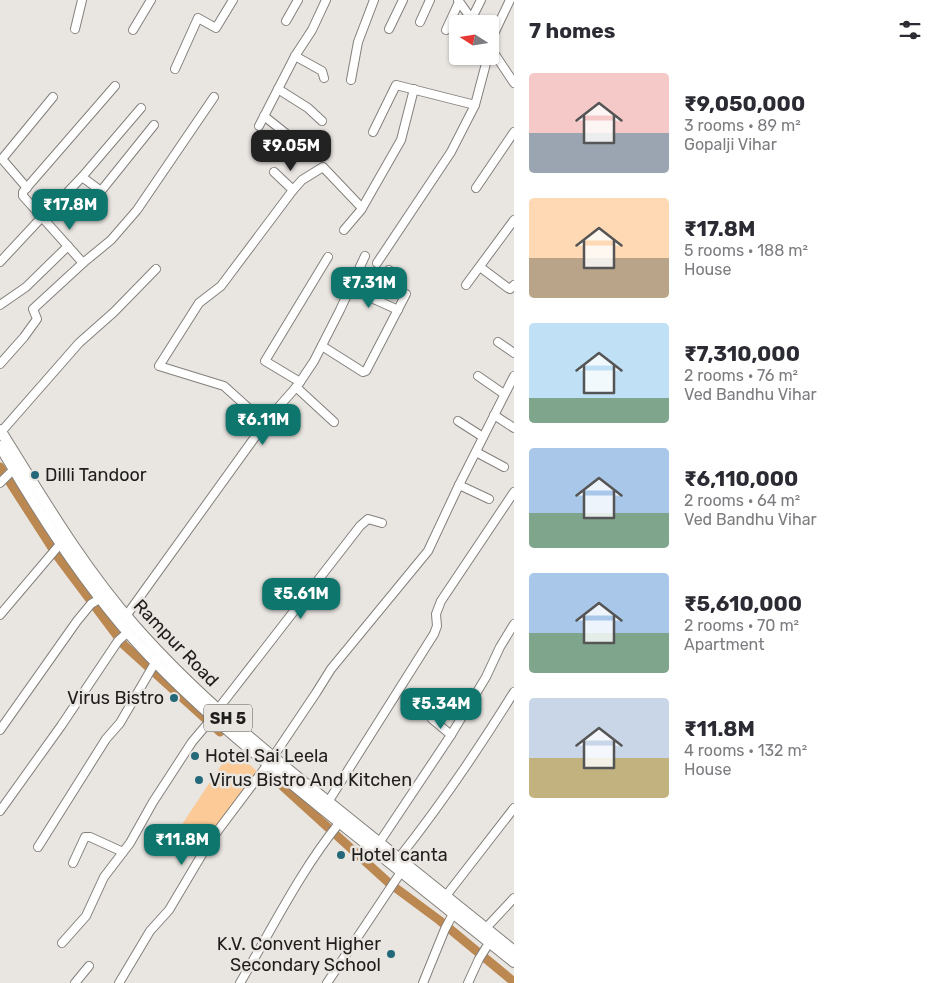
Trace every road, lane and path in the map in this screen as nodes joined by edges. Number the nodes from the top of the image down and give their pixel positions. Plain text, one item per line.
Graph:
1 (82, 0) edge
2 (151, 0) edge
3 (233, 0) edge
4 (298, 0) edge
5 (326, 0) edge
6 (374, 0) edge
7 (403, 0) edge
8 (430, 0) edge
9 (481, 0) edge
10 (510, 0) edge
11 (458, 1) edge
12 (468, 15) edge
13 (475, 15) edge
14 (286, 21) dead end
15 (420, 22) dead end
16 (499, 28) edge
17 (75, 29) dead end
18 (389, 29) dead end
19 (133, 30) dead end
20 (446, 30) dead end
21 (295, 56) junction
22 (499, 62) edge
23 (486, 65) edge
24 (175, 69) dead end
25 (324, 78) dead end
26 (351, 80) dead end
27 (514, 83) edge
28 (114, 86) dead end
29 (278, 89) junction
30 (414, 89) junction
31 (53, 97) dead end
32 (214, 97) dead end
33 (476, 105) junction
34 (140, 108) dead end
35 (264, 116) junction
36 (322, 121) dead end
37 (154, 125) dead end
38 (259, 126) dead end
39 (373, 132) dead end
40 (514, 132) edge
41 (294, 140) dead end
42 (274, 172) dead end
43 (82, 177) junction
44 (27, 188) junction
45 (476, 188) dead end
46 (293, 190) junction
47 (362, 208) junction
48 (42, 217) junction
49 (514, 220) edge
50 (344, 230) dead end
51 (68, 246) junction
52 (365, 256) dead end
53 (328, 257) dead end
54 (0, 262) edge
55 (83, 263) junction
56 (377, 263) dead end
57 (480, 267) junction
58 (156, 269) dead end
59 (389, 270) dead end
60 (466, 285) dead end
61 (514, 285) edge
62 (350, 288) junction
63 (406, 294) dead end
64 (376, 300) junction
65 (0, 305) edge
66 (398, 310) junction
67 (498, 342) dead end
68 (322, 346) junction
69 (514, 354) edge
70 (0, 364) edge
71 (478, 376) dead end
72 (513, 380) edge
73 (298, 385) junction
74 (504, 394) junction
75 (494, 414) junction
76 (458, 421) dead end
77 (334, 422) dead end
78 (265, 423) junction
79 (514, 428) edge
80 (1, 431) edge
81 (484, 437) junction
82 (0, 446) edge
83 (476, 452) junction
84 (504, 467) dead end
85 (6, 476) edge
86 (459, 485) junction
87 (514, 492) edge
88 (488, 499) dead end
89 (382, 523) dead end
90 (56, 549) junction
91 (96, 601) junction
92 (0, 615) edge
93 (126, 616) junction
94 (514, 624) edge
95 (122, 637) junction
96 (153, 666) junction
97 (514, 692) edge
98 (212, 717) junction
99 (432, 719) dead end
100 (0, 730) edge
101 (451, 735) junction
102 (271, 760) junction
103 (328, 802) junction
104 (514, 808) edge
105 (0, 811) edge
106 (335, 828) junction
107 (379, 843) junction
108 (38, 847) dead end
109 (123, 852) junction
110 (398, 859) junction
111 (73, 864) dead end
112 (402, 872) junction
113 (445, 897) junction
114 (514, 898) edge
115 (449, 921) junction
116 (486, 928) junction
117 (62, 943) dead end
118 (490, 943) junction
119 (514, 951) edge
120 (514, 962) edge
121 (89, 966) dead end
122 (74, 983) edge
123 (119, 983) edge
124 (240, 983) edge
125 (327, 983) edge
126 (423, 983) edge
127 (468, 983) edge

1 - 17 street
2 - 19 street
3 - 24 street
4 - 14 street
5 - 21 street
6 - 26 street
7 - 18 street
8 - 15 street
9 - 13 street
10 - 16 street
11 - 12 street
11 - 20 street
21 - 25 street
21 - 29 street
22 - 27 street
23 - 33 street
28 - 44 street
29 - 35 street
29 - 36 street
30 - 33 street
30 - 39 street
30 - 47 street
31 - 44 street
32 - 55 street
33 - 56 street
34 - 43 street
35 - 38 street
35 - 41 street
37 - 43 street
40 - 45 street
42 - 46 street
43 - 48 street
44 - 48 street
46 - 47 street
46 - 78 street
47 - 50 street
48 - 51 street
48 - 54 street
49 - 57 street
51 - 55 street
51 - 65 street
52 - 62 street
53 - 73 street
55 - 70 street
57 - 60 street
57 - 61 street
58 - 80 street
59 - 64 street
62 - 64 street
62 - 68 street
63 - 66 street
64 - 66 street
66 - 68 street
67 - 69 street
68 - 73 street
71 - 74 street
72 - 74 street
73 - 77 street
73 - 78 street
74 - 75 street
75 - 79 street
75 - 81 street
76 - 81 street
78 - 93 street
80 - 93 main road, Rampur Road / SH 5
81 - 83 street
82 - 85 main road
83 - 84 street
83 - 86 street
85 - 90 main road
86 - 88 street
86 - 102 street
87 - 103 street
89 - 98 street
90 - 91 main road
90 - 92 street
91 - 95 main road
91 - 100 street
93 - 98 main road, Rampur Road / SH 5
94 - 101 street
95 - 96 main road
95 - 105 street
96 - 98 main road
96 - 108 street
97 - 110 street
98 - 102 main road, Rampur Road / SH 5
98 - 109 street
99 - 101 street
101 - 107 street
102 - 103 main road, Rampur Road / SH 5
102 - 106 main road
102 - 123 street
103 - 107 main road, Rampur Road / SH 5
104 - 113 street
106 - 112 main road
106 - 124 street
107 - 110 main road, Rampur Road / SH 5
109 - 111 street
109 - 117 street
110 - 113 main road, Rampur Road / SH 5
112 - 115 main road
112 - 125 street
113 - 116 main road, Rampur Road / SH 5
114 - 116 street
115 - 118 main road
115 - 126 street
116 - 119 main road, Rampur Road / SH 5
118 - 120 main road
118 - 127 street
121 - 122 street

